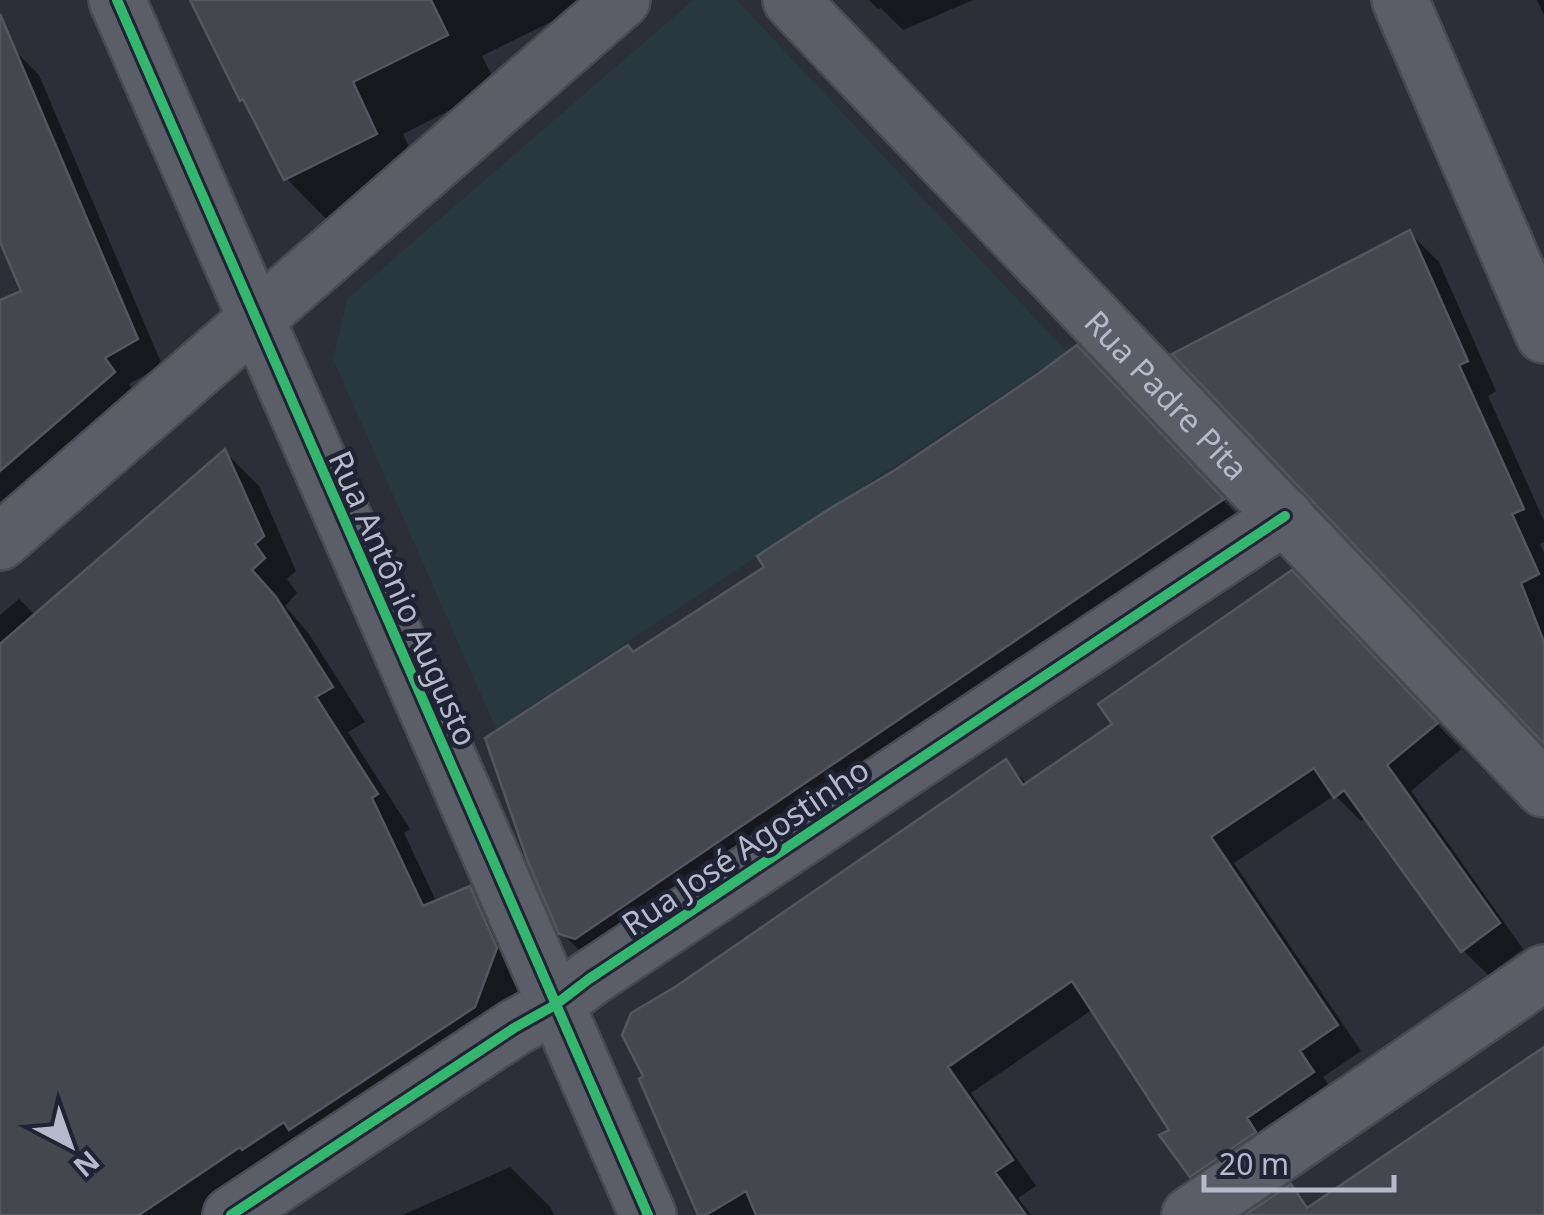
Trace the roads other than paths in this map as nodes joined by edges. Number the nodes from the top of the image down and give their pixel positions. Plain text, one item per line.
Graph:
1 (117, 0) edge
2 (622, 0) edge
3 (791, 0) edge
4 (1400, 0) edge
5 (1531, 290) edge
6 (254, 318) junction
7 (1544, 335) edge
8 (1285, 516) junction
9 (0, 542) edge
10 (1544, 789) edge
11 (1544, 973) edge
12 (555, 1006) junction
13 (232, 1215) edge
14 (648, 1215) edge
15 (1190, 1215) edge

1 - 6 street, Rua Antônio Augusto
2 - 6 street
3 - 8 street, Rua Padre Pita
4 - 5 street
5 - 7 street
6 - 9 street
6 - 12 street, Rua Antônio Augusto
8 - 10 street, Rua Padre Pita
8 - 12 street, Rua José Agostinho
11 - 15 street
12 - 13 street, Rua José Agostinho
12 - 14 street, Rua Antônio Augusto

